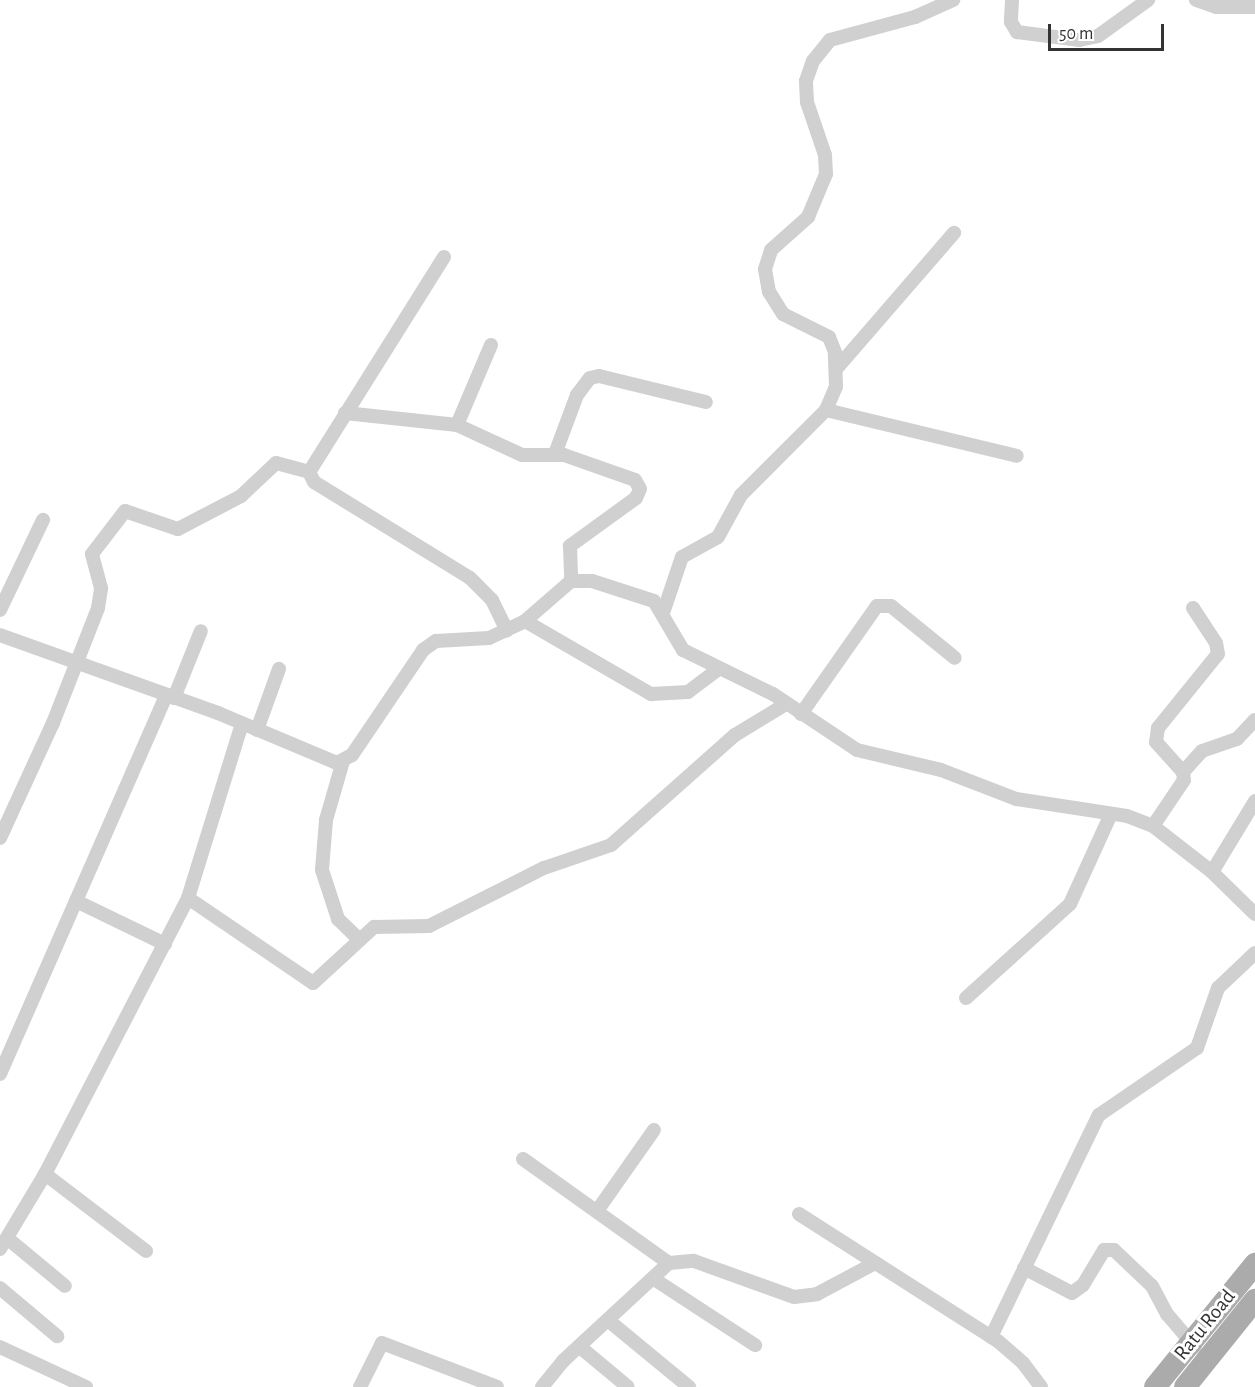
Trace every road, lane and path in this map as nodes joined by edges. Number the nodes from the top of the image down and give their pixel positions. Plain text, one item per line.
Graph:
1 (952, 0) edge
2 (1012, 0) edge
3 (1148, 0) edge
4 (1196, 0) edge
5 (1255, 7) edge
6 (954, 233) dead end
7 (444, 257) dead end
8 (491, 345) dead end
9 (837, 369) junction
10 (706, 402) dead end
11 (826, 410) junction
12 (345, 413) junction
13 (457, 425) junction
14 (555, 454) junction
15 (1017, 456) dead end
16 (309, 472) junction
17 (44, 520) dead end
18 (571, 581) junction
19 (1193, 608) dead end
20 (0, 610) edge
21 (663, 613) junction
22 (525, 621) junction
23 (201, 631) dead end
24 (507, 631) junction
25 (0, 635) edge
26 (955, 658) dead end
27 (78, 664) junction
28 (279, 669) dead end
29 (718, 669) junction
30 (170, 696) junction
31 (786, 704) junction
32 (801, 714) junction
33 (1255, 720) edge
34 (242, 724) junction
35 (257, 730) junction
36 (343, 761) junction
37 (1183, 772) junction
38 (1255, 801) edge
39 (1111, 814) junction
40 (1153, 826) junction
41 (0, 838) edge
42 (1212, 872) junction
43 (188, 898) junction
44 (76, 901) junction
45 (1255, 915) edge
46 (360, 940) junction
47 (165, 945) junction
48 (1255, 953) edge
49 (966, 998) dead end
50 (0, 1074) edge
51 (654, 1130) dead end
52 (523, 1159) dead end
53 (45, 1174) junction
54 (597, 1211) junction
55 (800, 1214) dead end
56 (3, 1244) edge
57 (146, 1251) dead end
58 (669, 1263) junction
59 (875, 1263) junction
60 (1255, 1264) edge
61 (1024, 1268) junction
62 (654, 1279) junction
63 (65, 1286) dead end
64 (0, 1288) edge
65 (1255, 1300) edge
66 (609, 1321) junction
67 (57, 1336) dead end
68 (991, 1337) junction
69 (1191, 1342) junction
70 (755, 1345) dead end
71 (0, 1347) edge
72 (580, 1347) junction
73 (1206, 1360) junction
74 (611, 1381) edge
75 (86, 1387) edge
76 (360, 1387) edge
77 (497, 1387) edge
78 (542, 1387) edge
79 (628, 1387) edge
80 (689, 1387) edge
81 (1041, 1387) edge
82 (1155, 1387) edge
83 (1185, 1387) edge

1 - 9 street
2 - 3 street
4 - 5 street
6 - 9 street
7 - 12 street
8 - 13 street
9 - 11 street
10 - 14 street
11 - 15 street
11 - 21 street
12 - 13 street
12 - 16 street
13 - 14 street
14 - 18 street
16 - 24 street
16 - 27 street
17 - 20 street
18 - 21 street
18 - 22 street
19 - 37 street
21 - 29 street
22 - 24 street
22 - 29 street
23 - 30 street
24 - 36 street
25 - 27 street
26 - 32 street
27 - 30 street
27 - 41 street
28 - 35 street
29 - 31 street
30 - 34 street
30 - 44 street
31 - 32 street
31 - 46 street
32 - 39 street
33 - 37 street
34 - 35 street
34 - 43 street
35 - 36 street
36 - 46 street
37 - 40 street
38 - 42 street
39 - 40 street
39 - 49 street
40 - 42 street
42 - 45 street
43 - 46 street
43 - 47 street
44 - 47 street
44 - 50 street
47 - 53 street
48 - 61 street
51 - 54 street
52 - 54 street
53 - 56 street
53 - 57 street
54 - 58 street
55 - 59 street
56 - 63 street
58 - 59 street
58 - 62 street
59 - 68 street
60 - 69 main road, Ratu Road
61 - 68 street
61 - 69 street
62 - 66 street
62 - 70 street
64 - 67 street
65 - 73 main road, Ratu Road
66 - 72 street
66 - 80 street
68 - 81 street
69 - 73 street
69 - 82 main road, Ratu Road
71 - 75 street
72 - 74 street
72 - 78 street
73 - 83 main road, Ratu Road
74 - 79 street
76 - 77 street

